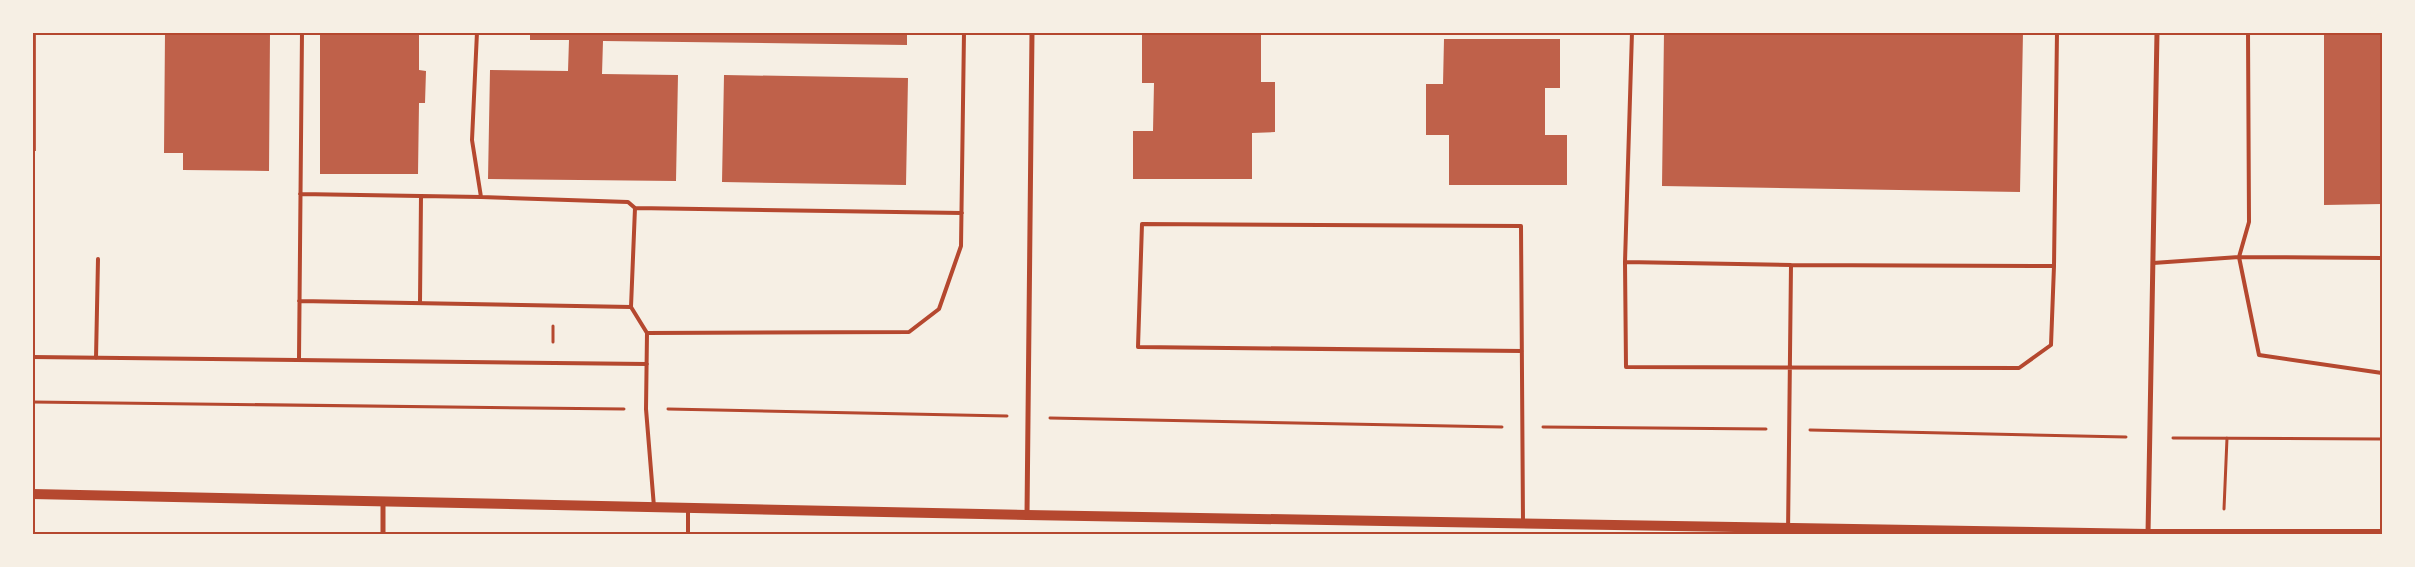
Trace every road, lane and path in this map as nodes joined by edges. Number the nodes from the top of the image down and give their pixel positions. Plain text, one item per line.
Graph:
1 (302, 32) edge
2 (476, 32) edge
3 (964, 32) edge
4 (1032, 32) edge
5 (1632, 32) edge
6 (2057, 32) edge
7 (2157, 32) edge
8 (2248, 32) edge
9 (300, 194) junction
10 (422, 196) junction
11 (482, 197) junction
12 (635, 208) junction
13 (962, 213) junction
14 (2239, 257) junction
15 (2382, 258) edge
16 (98, 259) dead end
17 (1625, 262) junction
18 (2153, 262) junction
19 (1791, 265) junction
20 (2054, 266) junction
21 (299, 300) junction
22 (420, 303) junction
23 (553, 306) junction
24 (631, 307) junction
25 (647, 333) junction
26 (1522, 351) junction
27 (32, 356) edge
28 (96, 358) junction
29 (298, 360) junction
30 (552, 363) junction
31 (646, 364) junction
32 (1790, 367) junction
33 (2382, 373) edge
34 (32, 402) edge
35 (646, 410) junction
36 (1028, 418) junction
37 (1522, 427) junction
38 (1790, 430) junction
39 (2150, 437) junction
40 (2227, 438) junction
41 (2382, 439) edge
42 (32, 494) edge
43 (383, 501) junction
44 (654, 507) junction
45 (688, 508) junction
46 (1027, 515) junction
47 (1523, 522) junction
48 (1788, 530) edge
49 (382, 534) edge
50 (688, 534) edge
51 (2148, 534) edge
52 (2224, 534) edge
53 (2382, 534) edge

1 - 9 lane
2 - 11 lane
3 - 13 lane
4 - 36 street
5 - 17 lane
6 - 20 lane
7 - 18 street
8 - 14 lane
9 - 10 lane
9 - 21 lane
10 - 11 lane
10 - 22 lane
11 - 12 lane
12 - 13 lane
12 - 24 lane
13 - 25 lane
14 - 15 lane
14 - 18 lane
14 - 33 lane
16 - 28 lane
17 - 19 lane
17 - 32 lane
18 - 39 street
19 - 20 lane
19 - 32 lane
20 - 32 lane
21 - 22 lane
21 - 29 lane
22 - 23 lane
23 - 24 lane
23 - 30 path
24 - 25 lane
25 - 31 lane
26 - 26 lane
26 - 37 lane
27 - 28 lane
28 - 29 lane
29 - 30 lane
30 - 31 lane
31 - 35 lane
32 - 38 lane
34 - 35 path
35 - 36 path
35 - 44 lane
36 - 37 path
36 - 46 street
37 - 38 path
37 - 47 lane
38 - 39 path
38 - 48 lane
39 - 40 path
39 - 51 street
40 - 41 path
40 - 52 path
42 - 43 main road
43 - 44 main road
43 - 49 street
44 - 45 main road
45 - 46 main road
45 - 50 lane
46 - 47 main road
47 - 48 main road
48 - 51 main road
51 - 52 main road
52 - 53 main road

